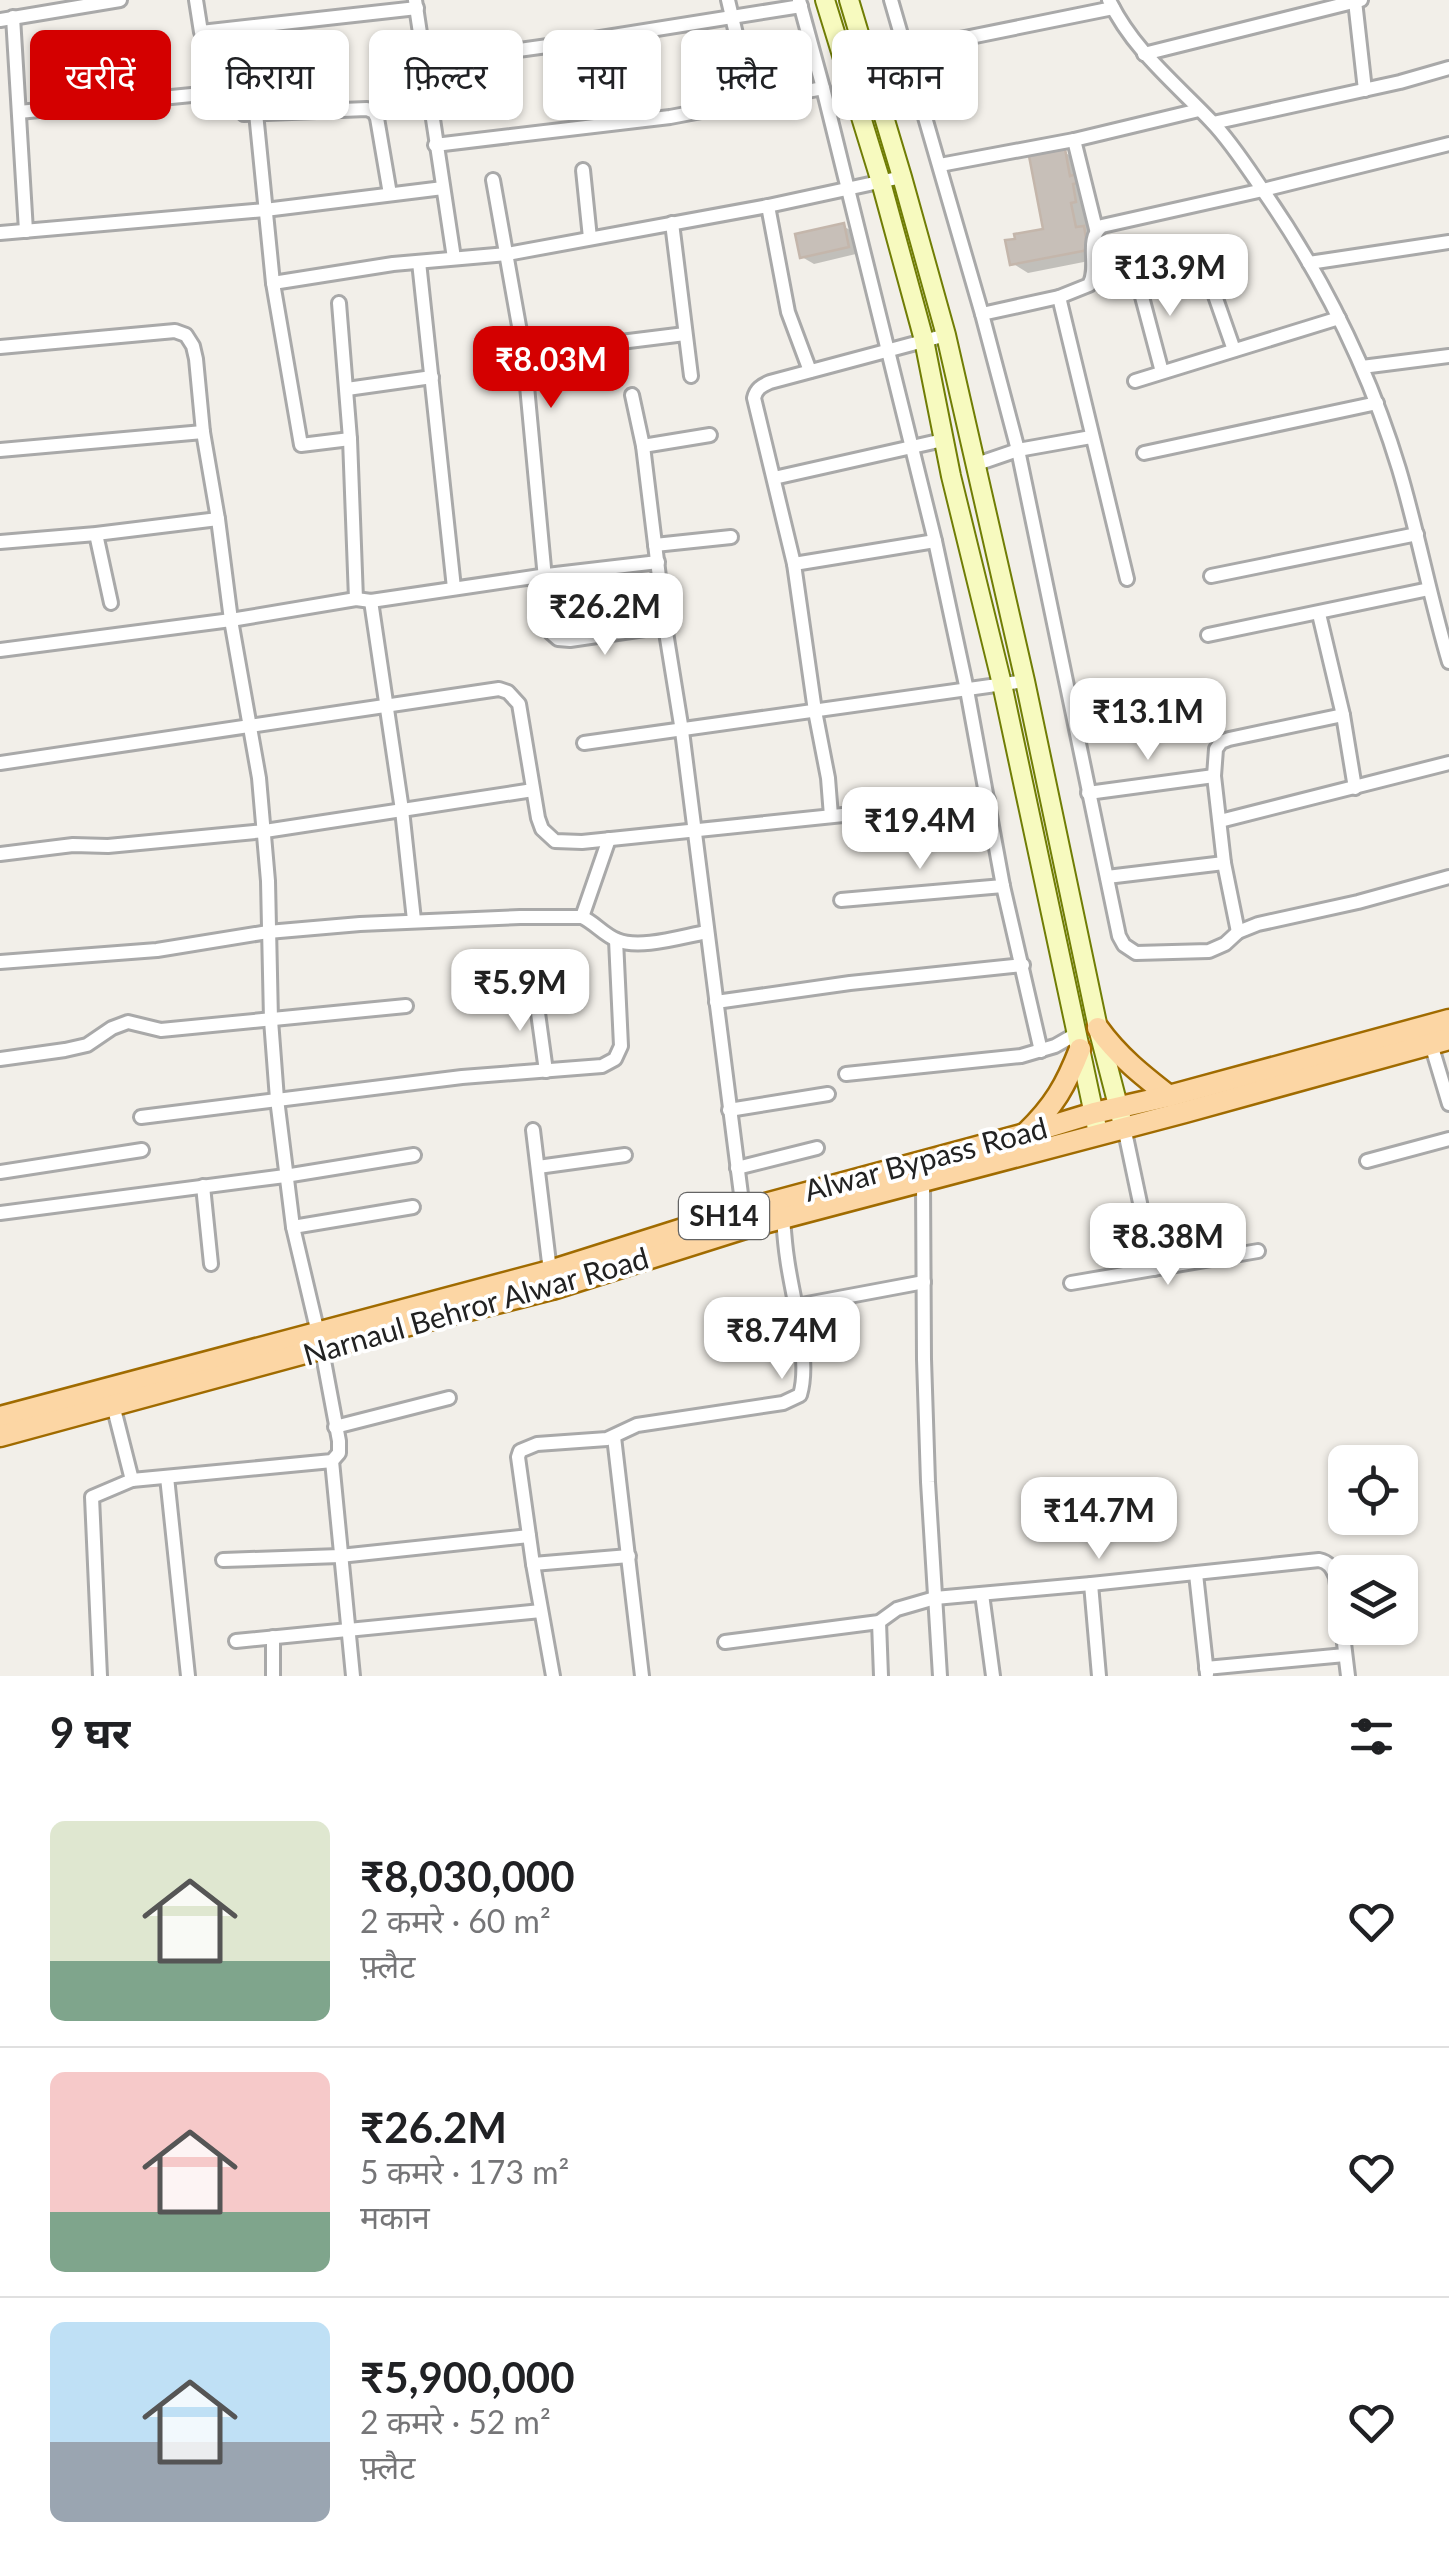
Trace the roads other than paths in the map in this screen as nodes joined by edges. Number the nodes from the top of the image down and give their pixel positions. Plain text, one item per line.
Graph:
1 (120, 0) edge
2 (196, 0) edge
3 (728, 0) edge
4 (825, 0) edge
5 (848, 0) edge
6 (891, 0) edge
7 (1358, 1) edge
8 (800, 3) edge
9 (416, 4) edge
10 (1111, 4) edge
11 (732, 17) junction
12 (6, 19) edge
13 (420, 30) edge
14 (735, 30) edge
15 (900, 30) edge
16 (978, 34) edge
17 (523, 49) edge
18 (1144, 54) junction
19 (1449, 68) edge
20 (823, 88) junction
21 (812, 90) edge
22 (1365, 90) junction
23 (191, 96) edge
24 (349, 109) edge
25 (1199, 110) junction
26 (19, 112) junction
27 (681, 115) edge
28 (257, 120) edge
29 (432, 120) edge
30 (927, 120) edge
31 (1214, 123) junction
32 (1074, 140) junction
33 (1449, 144) edge
34 (435, 145) junction
35 (940, 166) junction
36 (583, 170) dead end
37 (902, 177) junction
38 (493, 180) dead end
39 (881, 182) junction
40 (442, 188) junction
41 (846, 188) junction
42 (1263, 190) junction
43 (390, 194) junction
44 (768, 206) junction
45 (265, 210) junction
46 (672, 223) junction
47 (26, 230) junction
48 (1096, 230) junction
49 (0, 233) edge
50 (590, 238) junction
51 (1449, 242) edge
52 (507, 254) junction
53 (454, 258) junction
54 (419, 262) junction
55 (1309, 263) junction
56 (1206, 270) dead end
57 (1137, 278) dead end
58 (273, 283) junction
59 (1058, 297) junction
60 (339, 303) dead end
61 (982, 314) junction
62 (1339, 318) junction
63 (684, 334) junction
64 (946, 335) junction
65 (924, 340) junction
66 (0, 348) edge
67 (1234, 350) junction
68 (889, 351) junction
69 (524, 354) junction
70 (1449, 356) edge
71 (1362, 367) junction
72 (810, 372) junction
73 (1162, 372) junction
74 (690, 376) dead end
75 (432, 377) junction
76 (1135, 381) dead end
77 (346, 389) junction
78 (632, 395) dead end
79 (1377, 403) junction
80 (202, 432) junction
81 (710, 435) dead end
82 (1092, 437) junction
83 (350, 439) junction
84 (943, 440) junction
85 (643, 446) junction
86 (912, 448) junction
87 (0, 450) edge
88 (1018, 450) junction
89 (1144, 453) dead end
90 (974, 464) junction
91 (774, 478) junction
92 (218, 520) junction
93 (96, 534) junction
94 (1417, 534) junction
95 (730, 538) dead end
96 (936, 541) junction
97 (0, 542) edge
98 (656, 545) junction
99 (658, 562) junction
100 (794, 564) junction
101 (547, 575) junction
102 (1211, 576) dead end
103 (1127, 579) dead end
104 (454, 588) junction
105 (1429, 589) junction
106 (363, 600) junction
107 (111, 603) dead end
108 (1319, 614) junction
109 (231, 620) junction
110 (665, 626) junction
111 (1208, 636) dead end
112 (0, 650) edge
113 (1448, 659) edge
114 (1025, 681) junction
115 (1002, 684) junction
116 (967, 690) junction
117 (386, 705) junction
118 (815, 712) junction
119 (1343, 715) junction
120 (251, 724) junction
121 (682, 731) junction
122 (584, 743) dead end
123 (0, 764) edge
124 (1449, 764) edge
125 (1214, 776) junction
126 (1355, 788) junction
127 (533, 790) junction
128 (1088, 793) junction
129 (988, 800) junction
130 (402, 810) junction
131 (832, 816) junction
132 (1220, 821) junction
133 (693, 830) junction
134 (265, 831) junction
135 (609, 840) junction
136 (0, 854) edge
137 (1224, 863) junction
138 (1107, 876) junction
139 (1449, 877) edge
140 (1003, 886) junction
141 (841, 900) dead end
142 (582, 917) junction
143 (414, 920) junction
144 (268, 932) junction
145 (708, 932) junction
146 (1238, 932) junction
147 (616, 940) junction
148 (0, 962) edge
149 (1023, 965) junction
150 (536, 992) dead end
151 (716, 1002) junction
152 (406, 1006) dead end
153 (271, 1020) junction
154 (1449, 1020) edge
155 (1098, 1028) junction
156 (1078, 1041) junction
157 (1440, 1041) edge
158 (1041, 1051) junction
159 (0, 1059) edge
160 (546, 1071) junction
161 (846, 1074) dead end
162 (828, 1094) dead end
163 (1169, 1096) junction
164 (277, 1099) junction
165 (1449, 1104) edge
166 (729, 1110) junction
167 (1122, 1117) junction
168 (141, 1118) dead end
169 (1096, 1123) junction
170 (533, 1130) dead end
171 (1025, 1134) junction
172 (1449, 1139) edge
173 (817, 1148) dead end
174 (142, 1150) dead end
175 (414, 1155) dead end
176 (625, 1155) dead end
177 (1367, 1161) dead end
178 (538, 1167) junction
179 (737, 1168) junction
180 (0, 1172) edge
181 (285, 1176) junction
182 (922, 1181) junction
183 (203, 1186) junction
184 (413, 1206) dead end
185 (742, 1210) junction
186 (0, 1213) edge
187 (783, 1218) junction
188 (293, 1227) junction
189 (1258, 1251) dead end
190 (211, 1264) dead end
191 (1154, 1268) junction
192 (550, 1271) junction
193 (924, 1282) junction
194 (1071, 1283) dead end
195 (796, 1306) junction
196 (320, 1342) junction
197 (449, 1398) dead end
198 (113, 1405) junction
199 (0, 1417) edge
200 (335, 1427) junction
201 (0, 1436) edge
202 (614, 1437) junction
203 (332, 1461) junction
204 (167, 1477) junction
205 (132, 1480) junction
206 (529, 1536) junction
207 (340, 1556) junction
208 (629, 1556) junction
209 (222, 1560) dead end
210 (533, 1564) junction
211 (1196, 1574) junction
212 (1092, 1584) junction
213 (982, 1594) junction
214 (935, 1598) junction
215 (541, 1611) junction
216 (879, 1622) junction
217 (348, 1629) junction
218 (273, 1637) junction
219 (236, 1641) dead end
220 (725, 1642) dead end
221 (1345, 1654) junction
222 (1206, 1672) edge
223 (100, 1676) edge
224 (188, 1676) edge
225 (273, 1676) edge
226 (353, 1676) edge
227 (552, 1676) edge
228 (642, 1676) edge
229 (881, 1676) edge
230 (940, 1676) edge
231 (993, 1676) edge
232 (1099, 1676) edge
233 (1348, 1676) edge

1 - 12 street
2 - 9 street
3 - 11 street
4 - 39 main road
5 - 37 main road
6 - 15 street
7 - 18 street
7 - 22 street
8 - 11 street
8 - 20 street
9 - 13 street
10 - 16 street
10 - 18 street
11 - 14 street
11 - 17 street
12 - 26 street
18 - 25 street
19 - 22 street
20 - 21 street
20 - 41 street
22 - 31 street
23 - 26 street
24 - 43 street
25 - 31 street
25 - 32 street
26 - 47 street
27 - 34 street
28 - 45 street
29 - 34 street
30 - 35 street
31 - 42 street
32 - 35 street
32 - 48 street
33 - 42 street
34 - 40 street
35 - 61 street
36 - 50 street
37 - 39 street
37 - 64 main road
38 - 52 street
39 - 41 street
39 - 65 main road
40 - 43 street
40 - 53 street
41 - 44 street
41 - 68 street
42 - 48 street
42 - 55 street
43 - 45 street
44 - 46 street
44 - 72 street
45 - 47 street
45 - 58 street
46 - 50 street
46 - 63 street
47 - 49 street
48 - 59 street
50 - 52 street
51 - 55 street
52 - 53 street
52 - 69 street
53 - 54 street
54 - 58 street
54 - 75 street
55 - 62 street
56 - 67 street
57 - 73 street
58 - 83 street
59 - 61 street
59 - 82 street
60 - 77 street
61 - 88 street
62 - 67 street
62 - 71 street
63 - 69 street
63 - 74 street
64 - 65 street
64 - 90 main road
65 - 68 street
65 - 84 main road
66 - 80 street
67 - 73 street
68 - 72 street
68 - 86 street
69 - 101 street
70 - 71 street
71 - 79 street
72 - 91 street
73 - 76 street
75 - 77 street
75 - 104 street
77 - 83 street
78 - 85 street
79 - 89 street
79 - 94 street
80 - 87 street
80 - 92 street
81 - 85 street
82 - 88 street
82 - 103 street
83 - 106 street
84 - 86 street
84 - 115 main road
85 - 98 street
86 - 91 street
86 - 96 street
88 - 90 street
88 - 128 street
90 - 114 main road
91 - 100 street
92 - 93 street
92 - 109 street
93 - 97 street
93 - 107 street
94 - 102 street
94 - 105 street
95 - 98 street
96 - 100 street
96 - 116 street
98 - 99 street
99 - 101 street
99 - 110 street
100 - 118 street
101 - 104 street
101 - 110 street
104 - 106 street
105 - 108 street
105 - 113 street
106 - 109 street
106 - 117 street
108 - 111 street
108 - 119 street
109 - 112 street
109 - 120 street
110 - 121 street
114 - 115 street
114 - 155 main road
115 - 116 street
115 - 156 main road
116 - 118 street
116 - 129 street
117 - 120 street
117 - 127 street
117 - 130 street
118 - 121 street
118 - 131 street
119 - 125 street
119 - 126 street
120 - 123 street
120 - 134 street
121 - 122 street
121 - 133 street
124 - 126 street
125 - 128 street
125 - 132 street
126 - 132 street
127 - 130 street
127 - 135 street
128 - 138 street
129 - 131 street
129 - 140 street
130 - 134 street
130 - 143 street
131 - 133 street
132 - 137 street
133 - 135 street
133 - 145 street
134 - 136 street
134 - 144 street
135 - 142 street
137 - 138 street
137 - 146 street
138 - 146 street
139 - 146 street
140 - 141 street
140 - 149 street
142 - 143 street
142 - 147 street
143 - 144 street
144 - 148 street
144 - 153 street
145 - 147 street
145 - 151 street
147 - 160 street
149 - 151 street
149 - 158 street
150 - 160 street
151 - 166 street
152 - 153 street
153 - 159 street
153 - 164 street
154 - 163 main road, SH14
155 - 163 main road
155 - 167 main road
156 - 158 street
156 - 169 main road
156 - 171 main road
157 - 165 street
157 - 167 main road, SH14
158 - 161 street
160 - 164 street
162 - 166 street
163 - 167 main road, SH14
164 - 168 street
164 - 181 street
166 - 179 street
167 - 169 main road, Narnaul Behror Alwar Road / SH14
167 - 191 street
169 - 171 main road, Alwar Bypass Road / SH14
169 - 182 main road, Narnaul Behror Alwar Road / SH14
170 - 178 street
171 - 185 main road, Alwar Bypass Road / SH14
172 - 177 street
173 - 179 street
174 - 180 street
175 - 181 street
176 - 178 street
178 - 192 street
179 - 185 street
181 - 183 street
181 - 188 street
182 - 187 main road, Narnaul Behror Alwar Road / SH14
182 - 193 street
183 - 186 street
183 - 190 street
184 - 188 street
185 - 192 main road, Alwar Bypass Road / SH14
187 - 195 street
187 - 196 main road, Narnaul Behror Alwar Road / SH14
188 - 196 street
189 - 191 street
191 - 194 street
192 - 196 main road, Alwar Bypass Road / SH14
193 - 195 street
193 - 214 street
195 - 202 street
196 - 198 main road, Narnaul Behror Alwar Road / SH14
196 - 199 main road, Alwar Bypass Road / SH14
196 - 200 street
197 - 200 street
198 - 201 main road, Narnaul Behror Alwar Road / SH14
198 - 205 street
200 - 203 street
202 - 206 street
202 - 208 street
203 - 204 street
203 - 207 street
204 - 205 street
204 - 224 street
205 - 223 street
206 - 207 street
206 - 210 street
207 - 209 street
207 - 217 street
208 - 210 street
208 - 228 street
210 - 215 street
211 - 212 street
211 - 221 street
211 - 222 street
212 - 213 street
212 - 232 street
213 - 214 street
213 - 231 street
214 - 216 street
214 - 230 street
215 - 217 street
215 - 227 street
216 - 220 street
216 - 229 street
217 - 218 street
217 - 226 street
218 - 219 street
218 - 225 street
221 - 222 street
221 - 233 street

